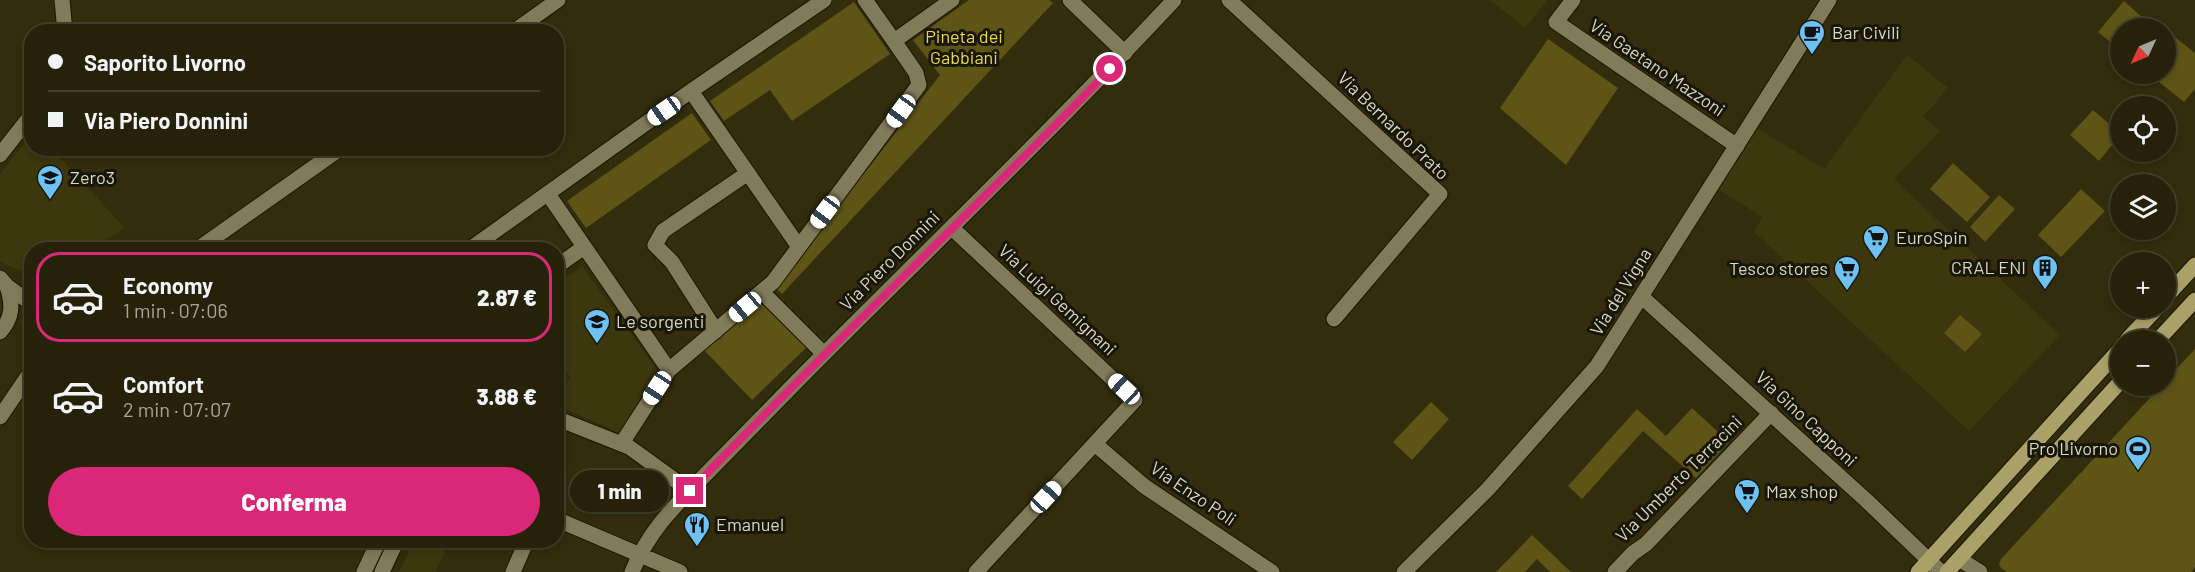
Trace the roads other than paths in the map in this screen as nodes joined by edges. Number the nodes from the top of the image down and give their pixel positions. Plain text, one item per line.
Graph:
1 (62, 0) edge
2 (558, 0) edge
3 (825, 0) edge
4 (865, 0) edge
5 (952, 0) edge
6 (1070, 0) edge
7 (1174, 0) edge
8 (1229, 0) edge
9 (1573, 0) edge
10 (1829, 0) edge
11 (64, 24) edge
12 (524, 24) edge
13 (894, 41) junction
14 (1125, 53) junction
15 (691, 91) junction
16 (24, 124) edge
17 (1737, 146) junction
18 (0, 155) edge
19 (330, 156) edge
20 (748, 173) junction
21 (548, 194) junction
22 (952, 228) junction
23 (208, 242) edge
24 (480, 242) edge
25 (584, 247) junction
26 (799, 247) junction
27 (564, 261) edge
28 (2195, 265) edge
29 (3, 282) edge
30 (2176, 286) edge
31 (762, 292) junction
32 (1642, 297) junction
33 (24, 298) edge
34 (2195, 300) edge
35 (24, 313) edge
36 (2148, 318) edge
37 (1335, 319) dead end
38 (10, 320) junction
39 (716, 330) junction
40 (2136, 330) edge
41 (2167, 330) edge
42 (0, 332) edge
43 (824, 354) junction
44 (2110, 360) edge
45 (669, 370) junction
46 (24, 382) edge
47 (2110, 393) edge
48 (1771, 413) junction
49 (0, 417) edge
50 (564, 421) edge
51 (622, 443) junction
52 (1095, 444) junction
53 (690, 491) junction
54 (564, 522) edge
55 (375, 548) edge
56 (393, 548) edge
57 (524, 548) edge
58 (639, 555) junction
59 (1959, 559) junction
60 (1929, 560) junction
61 (364, 572) edge
62 (382, 572) edge
63 (513, 572) edge
64 (632, 572) edge
65 (680, 572) edge
66 (976, 572) edge
67 (1272, 572) edge
68 (1404, 572) edge
69 (1615, 572) edge
70 (1918, 572) edge
71 (1941, 572) edge
72 (1947, 572) edge
73 (1980, 572) edge

1 - 11 street
2 - 12 street
3 - 15 street
4 - 13 street
5 - 13 street
6 - 14 street
7 - 14 street, Via Piero Donnini
8 - 37 street, Via Bernardo Prato
9 - 17 street, Via Gaetano Mazzoni
10 - 17 street, Via del Vigna
13 - 26 street
14 - 22 street, Via Piero Donnini
15 - 20 street
15 - 21 street
16 - 18 street
17 - 32 street, Via del Vigna
19 - 23 street
20 - 26 street
20 - 39 street
21 - 24 street
21 - 25 street
22 - 43 street, Via Piero Donnini
22 - 52 street, Via Luigi Gemignani
25 - 27 street
25 - 45 street
26 - 31 street
28 - 30 main road
29 - 33 street
29 - 38 street
31 - 39 street
31 - 43 street
32 - 48 street, Via Gino Capponi
32 - 68 street, Via del Vigna
34 - 41 main road
35 - 38 street
36 - 40 main road
38 - 42 street
39 - 45 street
43 - 53 street, Via Piero Donnini
44 - 60 main road
45 - 51 street
46 - 49 street
47 - 59 main road
48 - 60 street, Via Gino Capponi
48 - 69 street, Via Umberto Terracini
50 - 51 street
51 - 53 street
52 - 66 street
52 - 67 street, Via Enzo Poli
53 - 58 street, Via Piero Donnini
54 - 58 street
55 - 61 street
56 - 62 street
57 - 63 street
58 - 64 street, Via Piero Donnini
58 - 65 street
59 - 72 main road
59 - 73 street
60 - 70 main road
60 - 71 street, Via Gino Capponi

